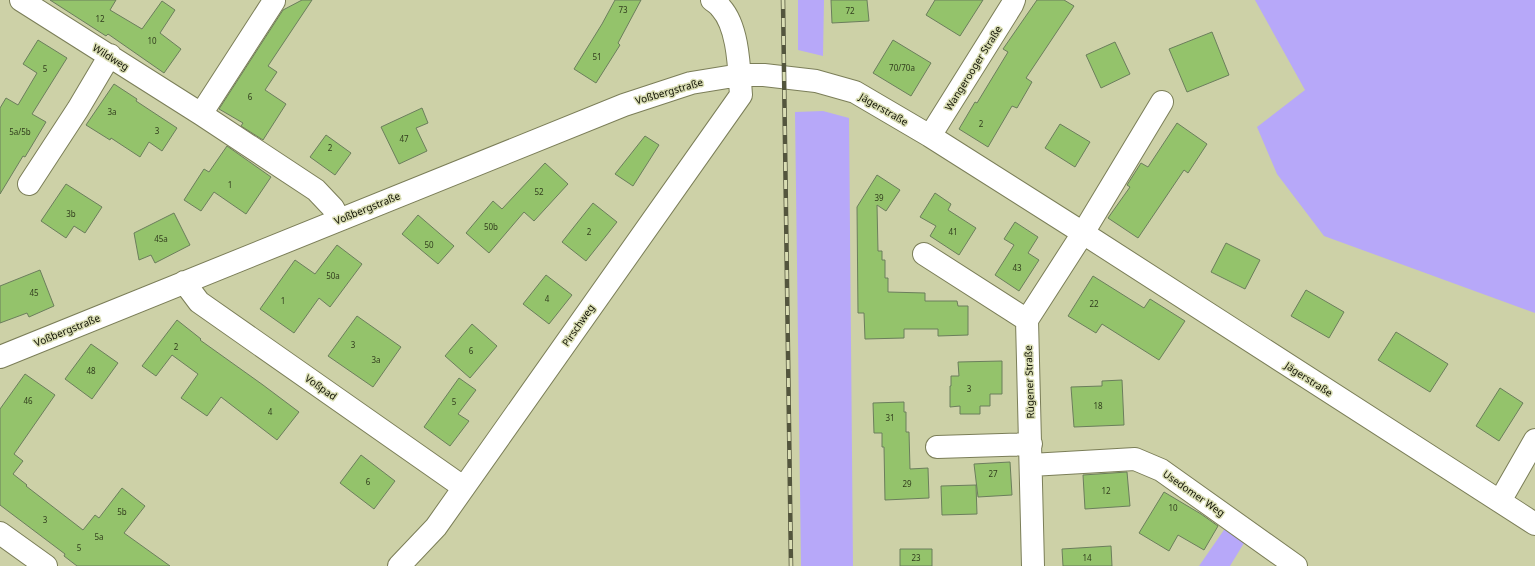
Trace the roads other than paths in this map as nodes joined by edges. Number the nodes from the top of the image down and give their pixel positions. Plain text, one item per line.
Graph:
1 (21, 0) edge
2 (712, 0) edge
3 (1014, 0) edge
4 (274, 1) dead end
5 (110, 56) junction
6 (740, 75) junction
7 (1162, 102) dead end
8 (201, 114) junction
9 (930, 136) junction
10 (29, 184) dead end
11 (339, 219) junction
12 (1083, 233) junction
13 (924, 254) dead end
14 (184, 282) junction
15 (1027, 320) junction
16 (0, 357) edge
17 (1535, 440) edge
18 (938, 447) dead end
19 (1031, 455) junction
20 (463, 487) junction
21 (1500, 501) junction
22 (1535, 524) edge
23 (0, 533) edge
24 (46, 566) edge
25 (399, 566) edge
26 (1033, 566) edge
27 (1296, 566) edge

1 - 5 street, Wildweg
2 - 6 street
3 - 9 street, Wangerooger Straße
4 - 8 street
5 - 8 street, Wildweg
5 - 10 street
6 - 9 street, Jägerstraße
6 - 11 street, Voßbergstraße
6 - 20 street, Pirschweg
7 - 12 street
8 - 11 street, Wildweg
9 - 12 street, Jägerstraße
11 - 14 street, Voßbergstraße
12 - 15 street
12 - 21 street, Jägerstraße
13 - 15 street
14 - 16 street, Voßbergstraße
14 - 20 street, Voßpad
15 - 19 street, Rügener Straße
17 - 21 street
18 - 19 street
19 - 26 street, Rügener Straße
19 - 27 street, Usedomer Weg
20 - 25 street, Pirschweg
21 - 22 street, Jägerstraße
23 - 24 street

